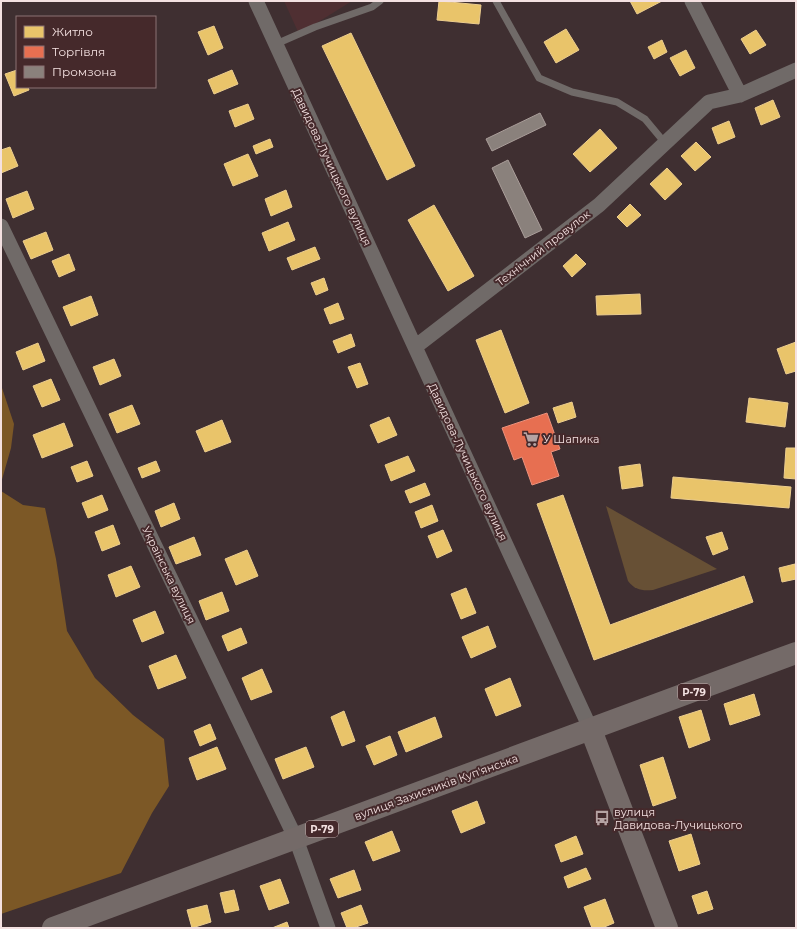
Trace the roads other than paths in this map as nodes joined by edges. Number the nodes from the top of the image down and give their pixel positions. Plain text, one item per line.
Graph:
1 (256, 1) edge
2 (380, 1) edge
3 (496, 1) edge
4 (692, 1) edge
5 (276, 44) junction
6 (796, 70) edge
7 (740, 95) junction
8 (665, 143) junction
9 (1, 226) edge
10 (415, 347) junction
11 (796, 653) edge
12 (591, 730) junction
13 (296, 838) junction
14 (53, 928) edge
15 (328, 928) edge
16 (667, 928) edge

1 - 5 street, Давидова-Лучицького вулиця
2 - 5 lane
3 - 8 lane
4 - 7 street
5 - 10 street, Давидова-Лучицького вулиця
6 - 7 street, Технічний провулок
7 - 8 street, Технічний провулок
8 - 10 street, Технічний провулок
9 - 13 street, Українська вулиця
10 - 12 street, Давидова-Лучицького вулиця
11 - 12 main road, вулиця Захисників Куп'янська / Р-79
12 - 13 main road, вулиця Захисників Куп'янська / Р-79
12 - 16 main road, Давидова-Лучицького вулиця
13 - 14 main road, вулиця Захисників Куп'янська / Р-79
13 - 15 street, Українська вулиця

